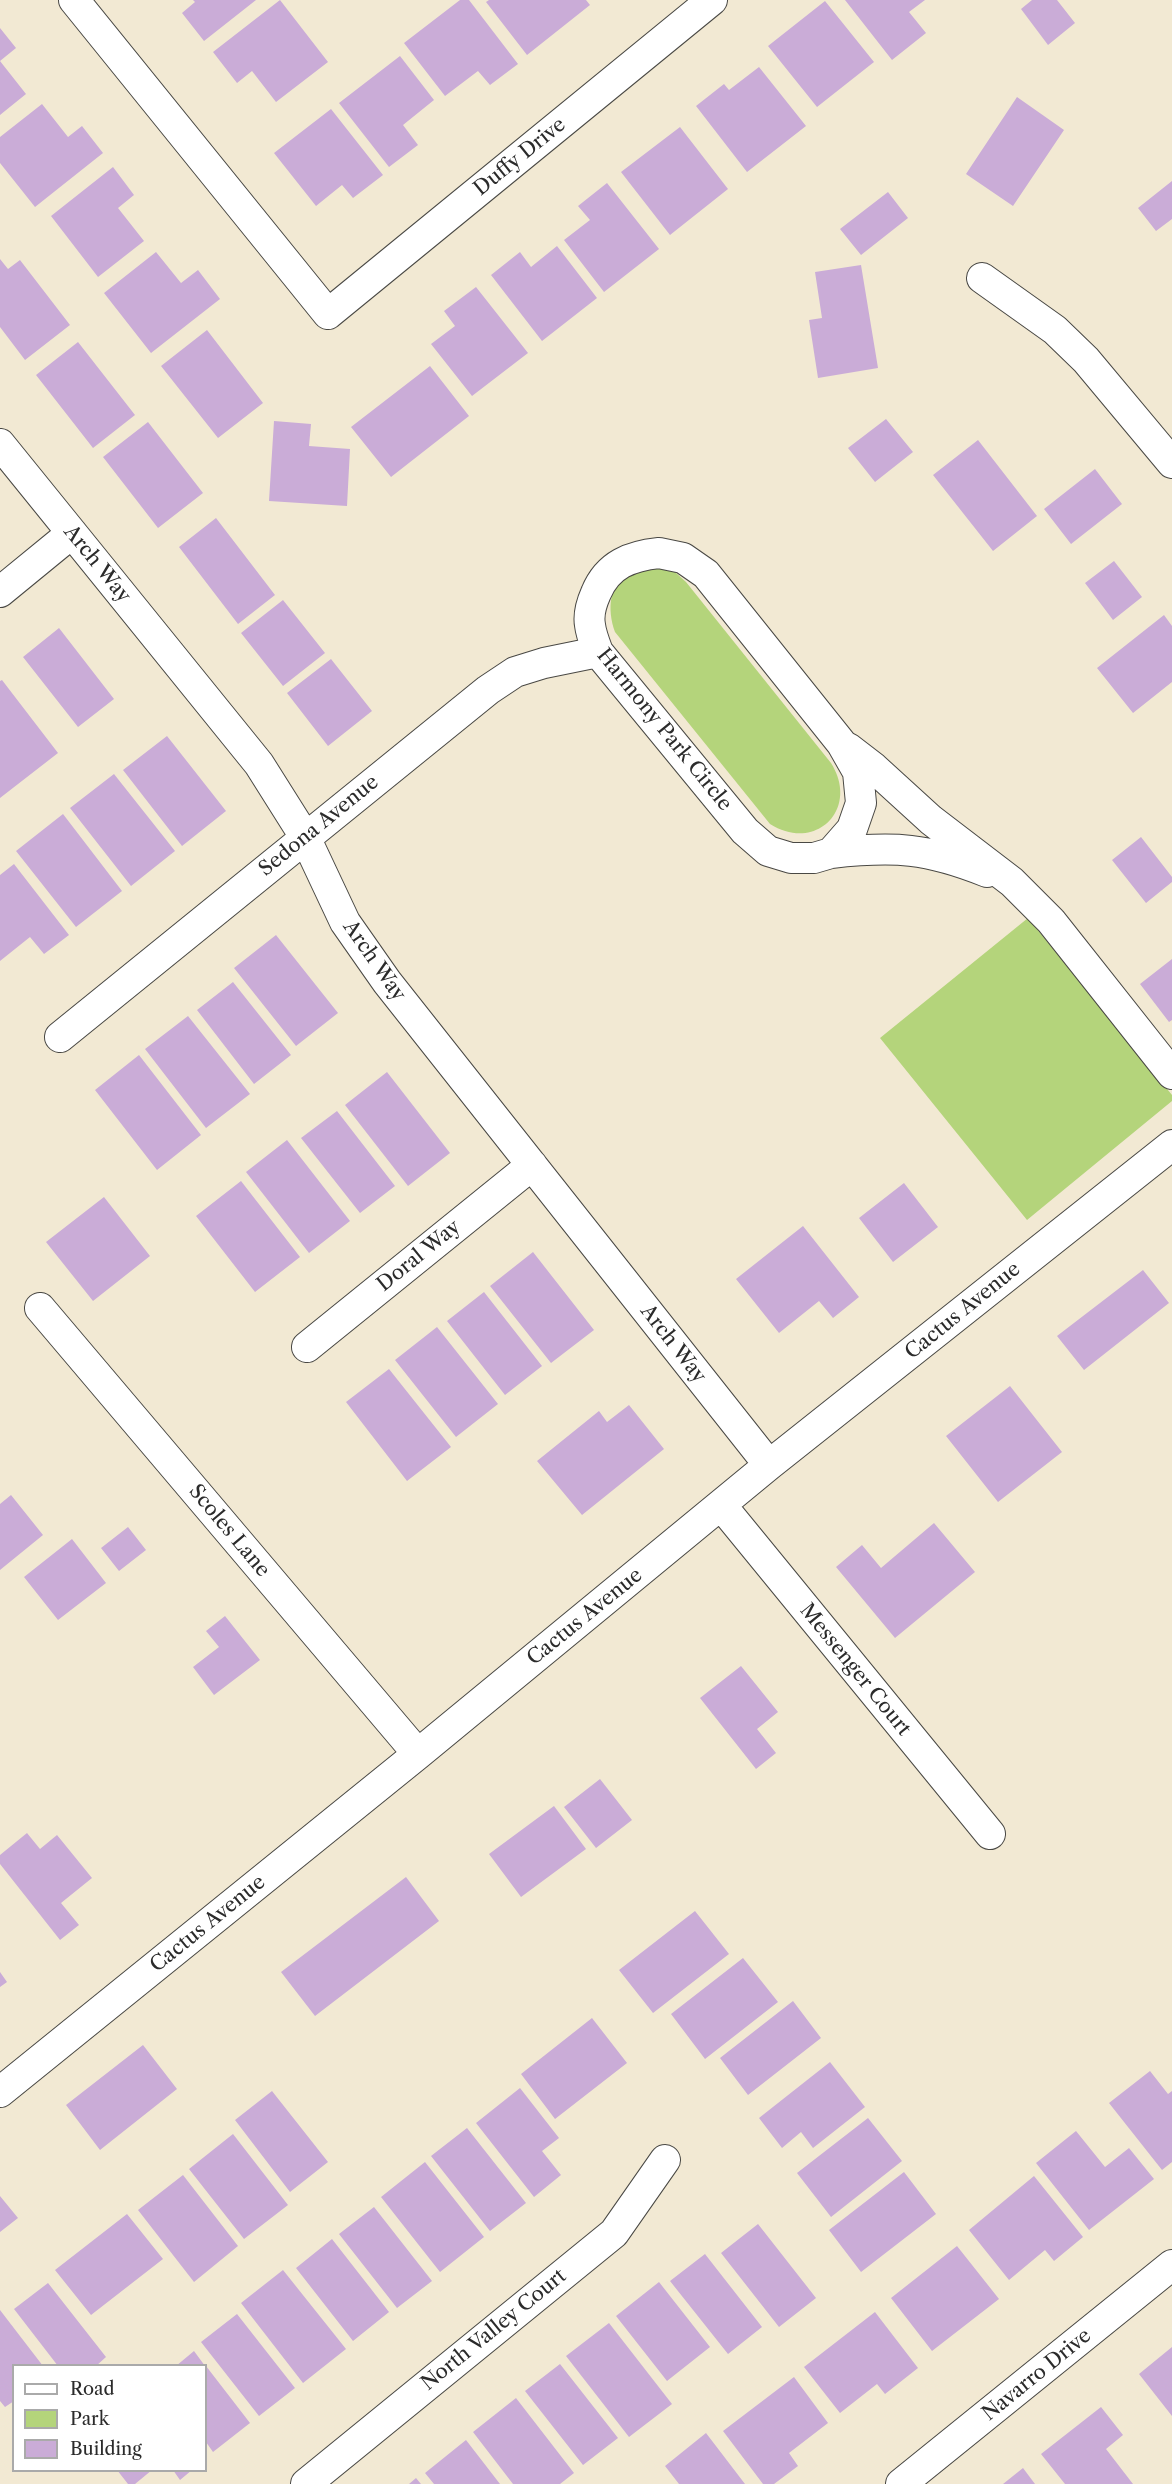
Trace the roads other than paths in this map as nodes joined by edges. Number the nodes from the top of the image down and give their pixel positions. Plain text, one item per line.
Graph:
1 (74, 0) edge
2 (712, 0) edge
3 (982, 278) dead end
4 (0, 444) edge
5 (1172, 463) edge
6 (72, 533) junction
7 (0, 592) edge
8 (598, 652) junction
9 (842, 744) junction
10 (305, 837) junction
11 (831, 853) junction
12 (1012, 882) junction
13 (60, 1037) dead end
14 (1172, 1074) edge
15 (1172, 1145) edge
16 (532, 1165) junction
17 (40, 1308) dead end
18 (307, 1347) dead end
19 (769, 1465) junction
20 (721, 1505) junction
21 (418, 1754) junction
22 (990, 1834) dead end
23 (0, 2092) edge
24 (665, 2160) dead end
25 (1172, 2265) edge
26 (306, 2484) edge
27 (901, 2484) edge

1 - 2 street, Duffy Drive
3 - 5 street
4 - 6 street, Arch Way
6 - 7 street
6 - 10 street, Arch Way
8 - 9 street, Harmony Park Circle
8 - 10 street, Sedona Avenue
8 - 11 street, Harmony Park Circle
9 - 11 street, Harmony Park Circle
9 - 12 street, Harmony Park Circle
10 - 13 street, Sedona Avenue
10 - 16 street, Arch Way
11 - 12 street, Harmony Park Circle
12 - 14 street, Harmony Park Circle
15 - 19 street, Cactus Avenue
16 - 18 street, Doral Way
16 - 19 street, Arch Way
17 - 21 street, Scoles Lane
19 - 20 street, Cactus Avenue
20 - 21 street, Cactus Avenue
20 - 22 street, Messenger Court
21 - 23 street, Cactus Avenue
24 - 26 street, North Valley Court
25 - 27 street, Navarro Drive

